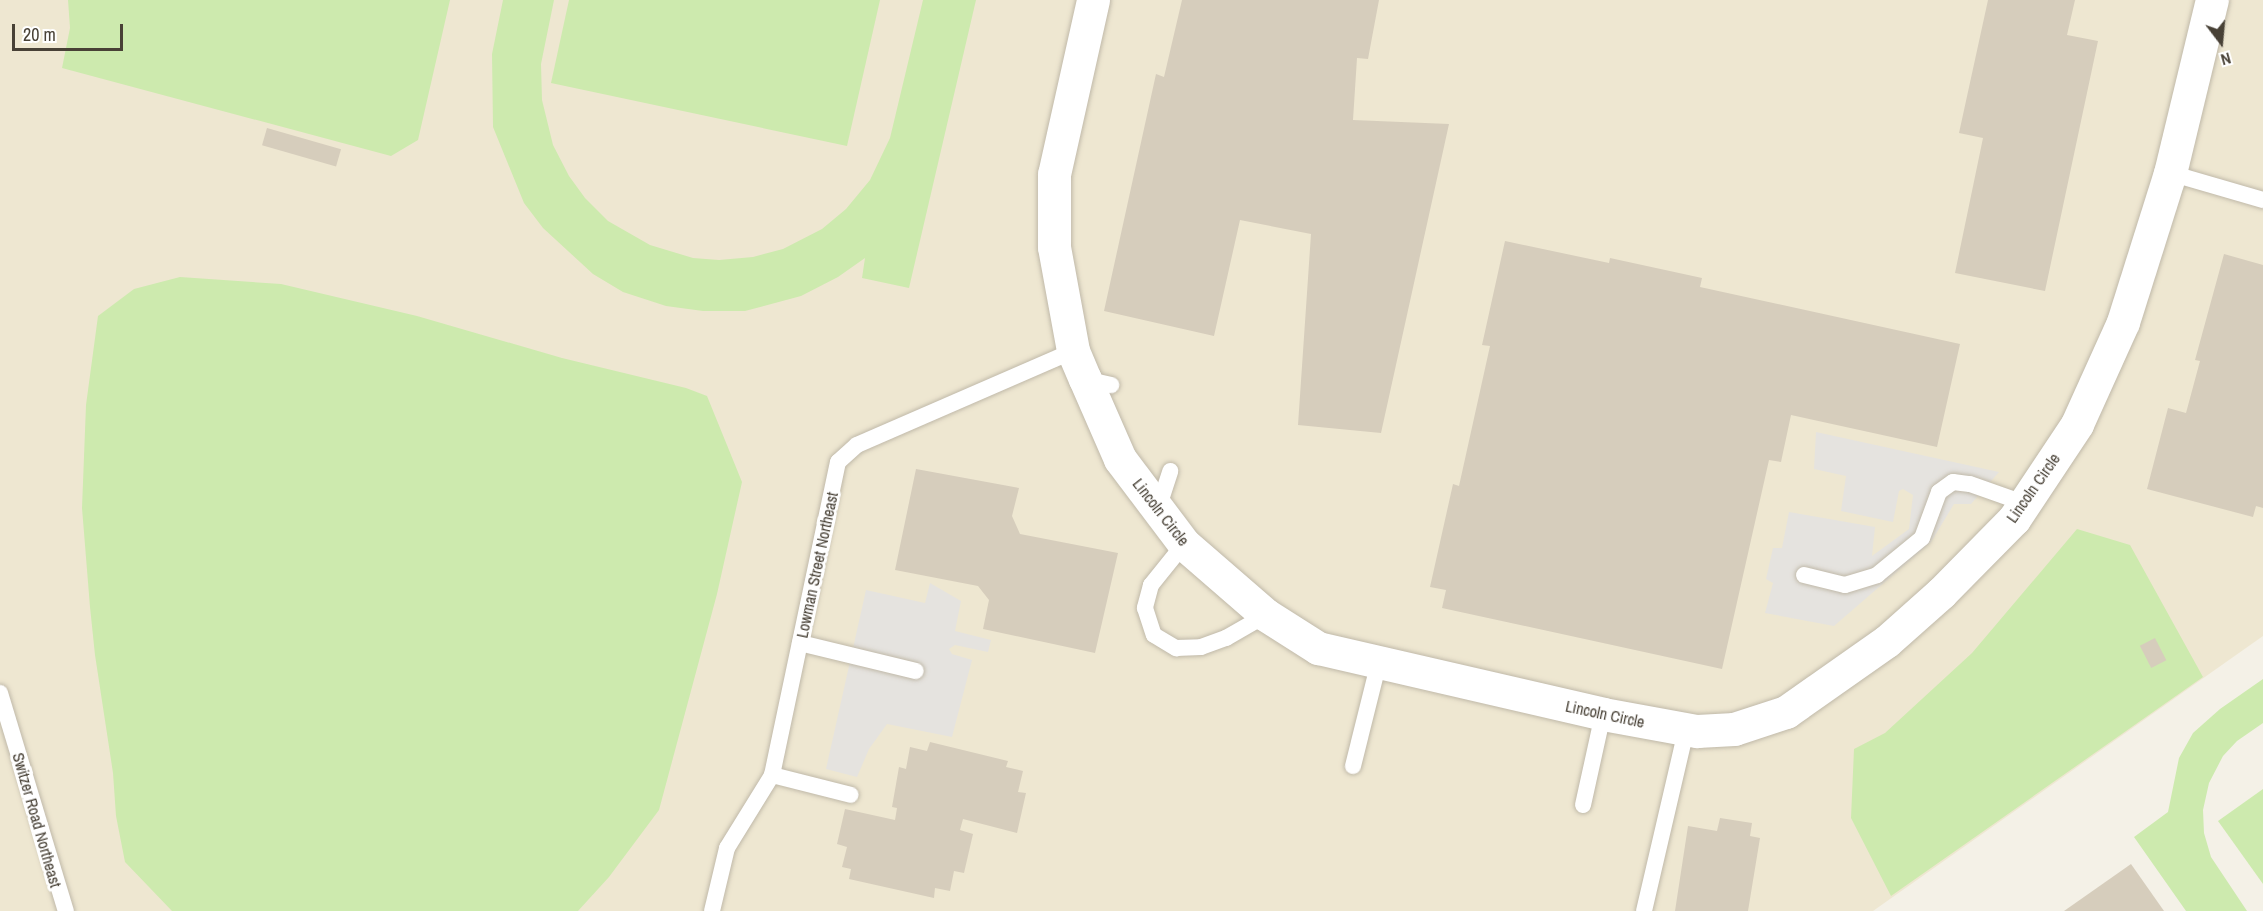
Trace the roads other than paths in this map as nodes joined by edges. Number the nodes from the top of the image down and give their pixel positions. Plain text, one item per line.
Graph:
1 (1093, 0) edge
2 (2212, 0) edge
3 (2170, 173) junction
4 (2263, 200) edge
5 (1090, 372) junction
6 (1170, 471) dead end
7 (2024, 503) junction
8 (1158, 509) junction
9 (1184, 544) junction
10 (1804, 575) dead end
11 (1266, 615) junction
12 (800, 643) junction
13 (1379, 662) junction
14 (916, 671) dead end
15 (0, 693) edge
16 (1603, 714) junction
17 (1686, 731) junction
18 (1353, 766) dead end
19 (772, 775) junction
20 (851, 795) dead end
21 (1583, 805) dead end
22 (66, 911) edge
23 (712, 911) edge
24 (1644, 911) edge

1 - 5 street, Lincoln Circle
2 - 3 street, Lincoln Circle
3 - 4 lane
3 - 7 street, Lincoln Circle
5 - 8 street, Lincoln Circle
5 - 12 lane, Lowman Street Northeast
6 - 8 lane
7 - 10 lane
7 - 17 street, Lincoln Circle
8 - 9 street, Lincoln Circle
9 - 11 street, Lincoln Circle
9 - 11 lane
11 - 13 street, Lincoln Circle
12 - 14 lane
12 - 19 lane, Lowman Street Northeast
13 - 16 street, Lincoln Circle
13 - 18 lane
15 - 22 lane, Switzer Road Northeast
16 - 17 street, Lincoln Circle
16 - 21 lane
17 - 24 lane
19 - 20 lane
19 - 23 lane, Lowman Street Northeast

